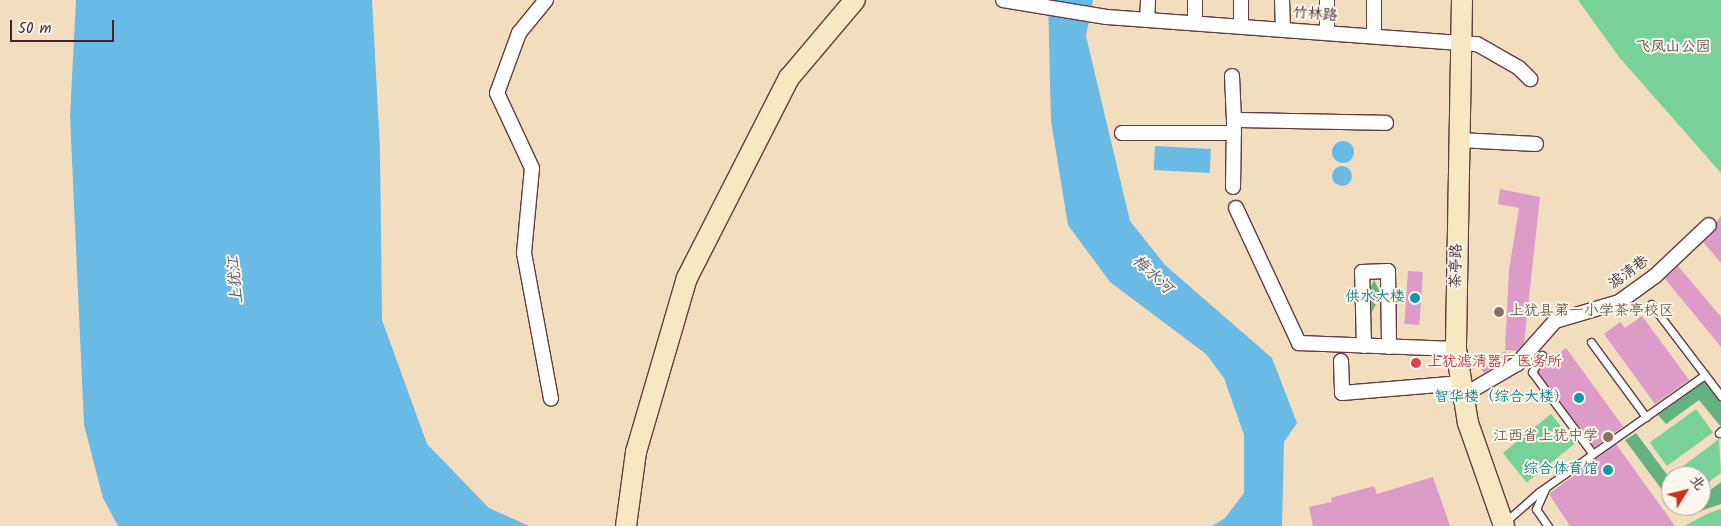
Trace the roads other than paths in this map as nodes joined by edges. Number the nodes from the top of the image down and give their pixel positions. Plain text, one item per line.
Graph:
1 (546, 0) edge
2 (855, 0) edge
3 (1003, 0) edge
4 (1148, 0) edge
5 (1195, 0) edge
6 (1241, 0) edge
7 (1282, 0) edge
8 (1327, 0) edge
9 (1374, 0) edge
10 (1462, 0) edge
11 (1147, 20) junction
12 (1195, 23) junction
13 (1240, 26) junction
14 (1283, 29) junction
15 (1327, 33) junction
16 (1374, 36) junction
17 (1460, 42) junction
18 (1232, 76) dead end
19 (1530, 79) dead end
20 (1386, 122) dead end
21 (1234, 127) junction
22 (1122, 133) dead end
23 (1459, 140) junction
24 (1536, 144) dead end
25 (1233, 187) dead end
26 (1236, 208) dead end
27 (1709, 225) dead end
28 (1651, 304) dead end
29 (1590, 342) dead end
30 (1364, 346) junction
31 (1390, 347) junction
32 (1456, 350) junction
33 (1542, 355) dead end
34 (1341, 361) dead end
35 (1705, 375) junction
36 (1456, 390) junction
37 (1721, 396) edge
38 (551, 399) dead end
39 (1646, 417) junction
40 (1593, 454) junction
41 (1545, 488) junction
42 (1502, 525) edge
43 (626, 526) edge
44 (1548, 526) edge

1 - 38 street
2 - 43 main road
3 - 11 street, 竹林路
4 - 11 street
5 - 12 street
6 - 13 street
7 - 14 street
8 - 15 street
9 - 16 street
10 - 17 main road, 茶亭路
11 - 12 street, 竹林路
12 - 13 street, 竹林路
13 - 14 street, 竹林路
14 - 15 street, 竹林路
15 - 16 street, 竹林路
16 - 17 street, 竹林路
17 - 19 street, 竹林路
17 - 23 main road, 茶亭路
18 - 21 street
20 - 21 street
21 - 22 street
21 - 25 street
23 - 24 street
23 - 32 main road, 茶亭路
26 - 30 street
27 - 36 street, 滤清巷
28 - 35 lane
29 - 39 lane
30 - 31 street
30 - 31 street
31 - 32 street
32 - 36 main road, 茶亭路
33 - 40 lane
34 - 36 street
35 - 37 lane
35 - 39 lane
36 - 42 main road, 茶亭路
39 - 40 lane
40 - 41 lane
41 - 42 lane
41 - 44 lane

